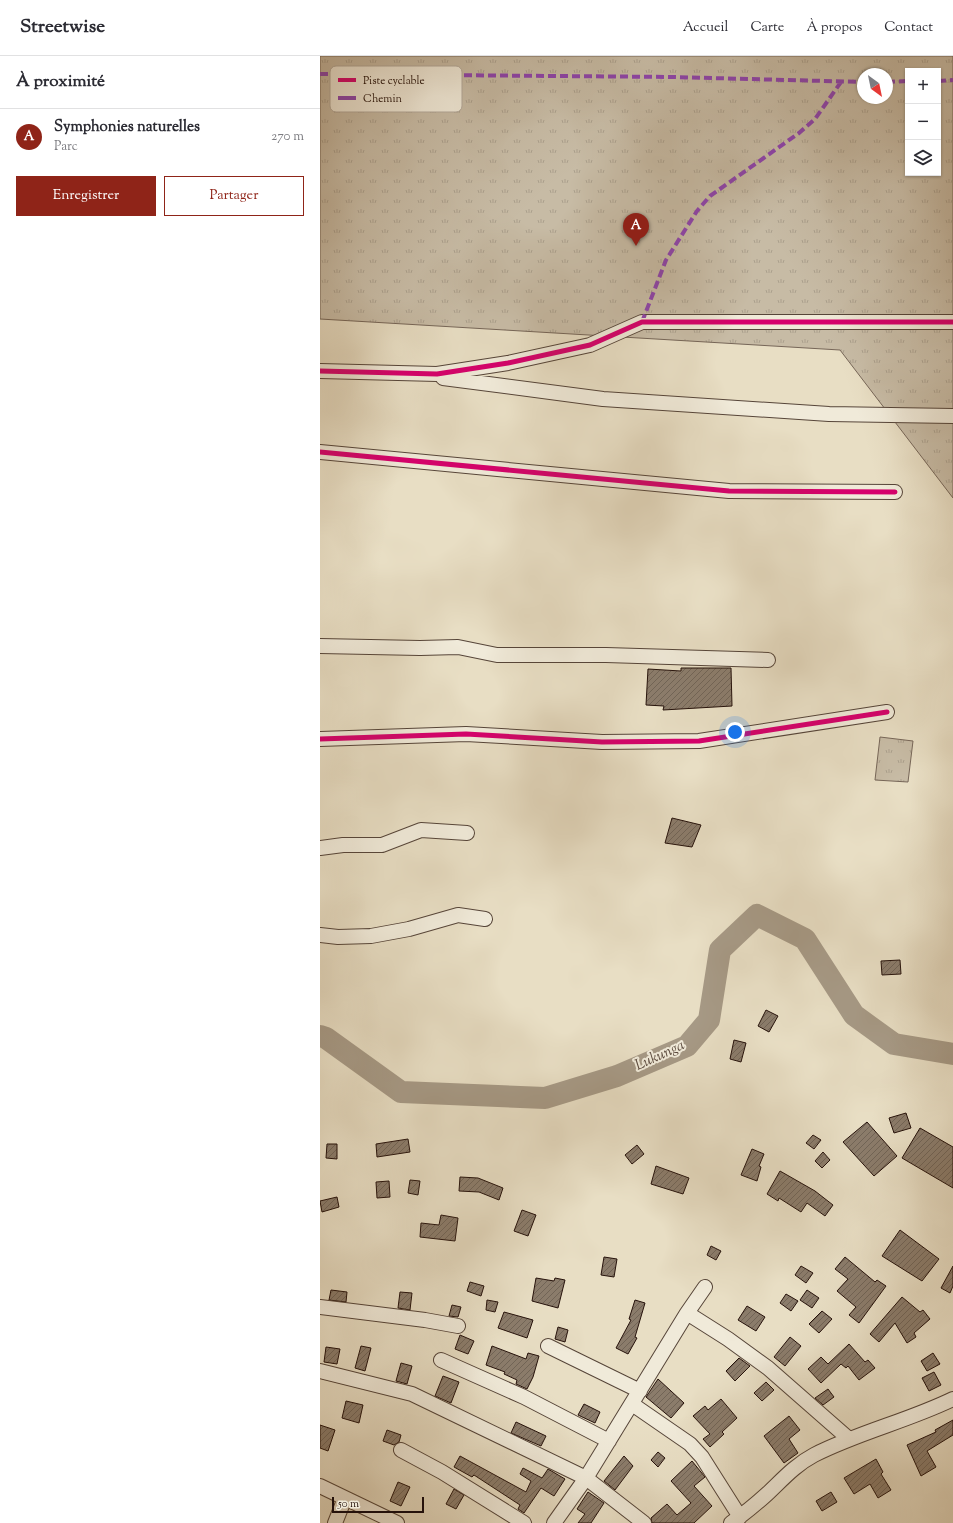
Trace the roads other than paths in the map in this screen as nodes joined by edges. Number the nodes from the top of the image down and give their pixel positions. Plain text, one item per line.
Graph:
1 (953, 322) edge
2 (320, 370) edge
3 (410, 374) junction
4 (953, 416) edge
5 (320, 452) edge
6 (895, 492) dead end
7 (320, 646) edge
8 (768, 660) dead end
9 (887, 712) dead end
10 (320, 738) edge
11 (467, 833) dead end
12 (320, 848) edge
13 (485, 919) dead end
14 (320, 935) edge
15 (705, 1287) dead end
16 (320, 1307) edge
17 (687, 1313) junction
18 (458, 1326) dead end
19 (548, 1346) dead end
20 (440, 1360) dead end
21 (320, 1371) edge
22 (640, 1391) junction
23 (953, 1399) edge
24 (632, 1404) junction
25 (849, 1439) junction
26 (609, 1441) junction
27 (401, 1450) dead end
28 (586, 1478) junction
29 (320, 1486) edge
30 (346, 1498) junction
31 (735, 1520) edge
32 (335, 1523) edge
33 (397, 1523) edge
34 (524, 1523) edge
35 (554, 1523) edge
36 (644, 1523) edge

1 - 3 street
2 - 3 street
3 - 4 street
5 - 6 street
7 - 8 street
9 - 10 street
11 - 12 street
13 - 14 street
15 - 17 street
16 - 18 street
17 - 22 street
17 - 25 street
19 - 22 street
20 - 26 street
21 - 28 street
22 - 24 street
23 - 25 street
24 - 26 street
24 - 31 street
25 - 31 street
26 - 28 street
27 - 34 street
28 - 35 street
28 - 36 street
29 - 30 street
30 - 32 street
30 - 33 street

